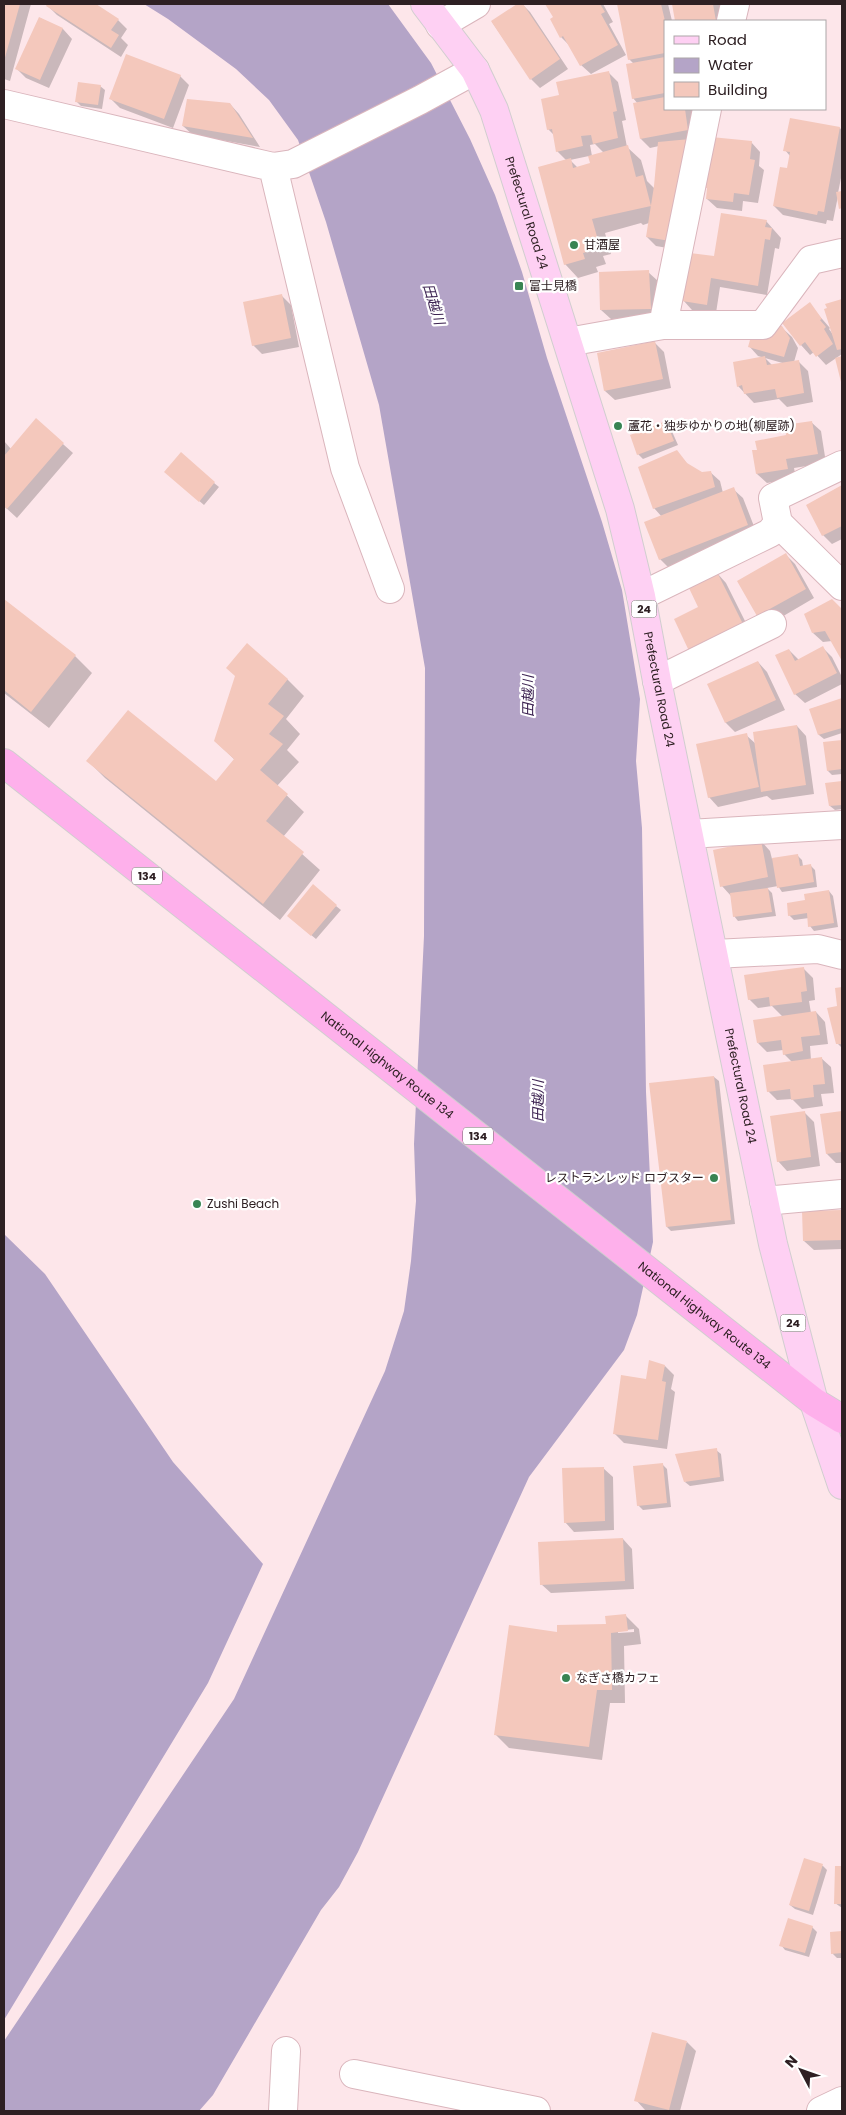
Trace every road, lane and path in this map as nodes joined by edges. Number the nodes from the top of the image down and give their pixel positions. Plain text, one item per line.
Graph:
1 (476, 4) edge
2 (735, 4) edge
3 (433, 14) edge
4 (732, 20) edge
5 (475, 70) junction
6 (4, 104) edge
7 (707, 110) edge
8 (283, 166) junction
9 (842, 253) edge
10 (663, 325) junction
11 (568, 342) junction
12 (842, 465) edge
13 (778, 523) junction
14 (842, 586) edge
15 (390, 588) dead end
16 (641, 596) junction
17 (772, 624) dead end
18 (657, 681) junction
19 (4, 763) edge
20 (842, 824) edge
21 (689, 834) junction
22 (714, 954) junction
23 (842, 954) edge
24 (842, 1194) edge
25 (764, 1201) junction
26 (814, 1402) junction
27 (842, 1420) edge
28 (842, 1485) edge
29 (286, 2051) dead end
30 (354, 2074) dead end
31 (842, 2101) edge
32 (283, 2111) edge
33 (536, 2111) edge
34 (821, 2111) edge

1 - 3 street
2 - 4 street
3 - 5 main road, Prefectural Road 24 / 24
5 - 8 street
5 - 11 main road, Prefectural Road 24 / 24
6 - 8 street
7 - 10 street
8 - 15 street
9 - 10 street
10 - 11 street
11 - 16 main road, Prefectural Road 24 / 24
12 - 13 street
13 - 14 street
13 - 16 street
16 - 18 main road, Prefectural Road 24 / 24
17 - 18 street
18 - 21 main road, Prefectural Road 24 / 24
19 - 26 highway, National Highway Route 134 / 134
20 - 21 street
21 - 22 main road, Prefectural Road 24 / 24
22 - 23 street
22 - 25 main road, Prefectural Road 24 / 24
24 - 25 street
25 - 26 main road, Prefectural Road 24 / 24
26 - 27 highway, National Highway Route 134 / 134
26 - 28 main road, Prefectural Road 24
29 - 32 street
30 - 33 street
31 - 34 street

